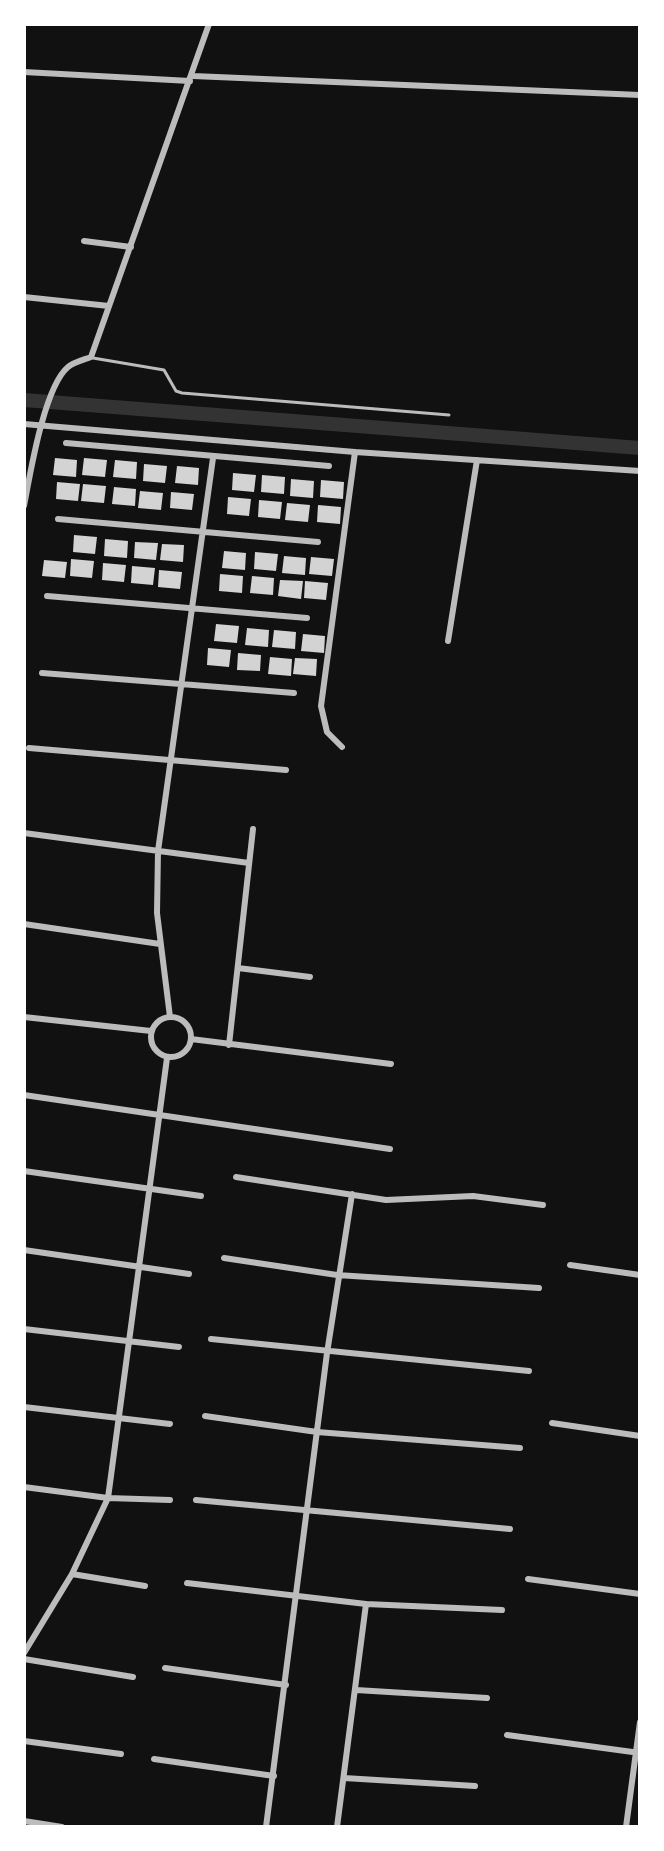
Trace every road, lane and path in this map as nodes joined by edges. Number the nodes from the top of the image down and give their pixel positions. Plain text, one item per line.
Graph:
1 (209, 24) edge
2 (24, 72) edge
3 (191, 78) junction
4 (640, 95) edge
5 (84, 241) dead end
6 (131, 247) junction
7 (24, 297) edge
8 (109, 306) junction
9 (91, 357) junction
10 (449, 415) dead end
11 (43, 422) junction
12 (24, 424) edge
13 (66, 443) dead end
14 (355, 452) junction
15 (213, 458) junction
16 (477, 460) junction
17 (329, 466) dead end
18 (640, 471) edge
19 (24, 506) edge
20 (58, 519) dead end
21 (203, 532) junction
22 (318, 542) dead end
23 (47, 596) dead end
24 (193, 609) junction
25 (307, 618) dead end
26 (448, 641) dead end
27 (42, 673) dead end
28 (182, 684) junction
29 (294, 693) dead end
30 (342, 747) dead end
31 (29, 748) dead end
32 (171, 761) junction
33 (286, 770) dead end
34 (253, 829) dead end
35 (24, 833) edge
36 (158, 851) junction
37 (249, 863) junction
38 (24, 924) edge
39 (160, 944) junction
40 (238, 968) junction
41 (310, 977) dead end
42 (24, 1017) edge
43 (170, 1017) junction
44 (151, 1031) junction
45 (191, 1039) junction
46 (229, 1045) junction
47 (167, 1058) junction
48 (391, 1064) dead end
49 (24, 1095) edge
50 (159, 1115) junction
51 (390, 1149) dead end
52 (24, 1171) edge
53 (236, 1177) dead end
54 (149, 1190) junction
55 (352, 1194) junction
56 (201, 1196) dead end
57 (543, 1205) dead end
58 (24, 1250) edge
59 (224, 1258) dead end
60 (570, 1265) dead end
61 (139, 1266) junction
62 (189, 1274) dead end
63 (337, 1275) junction
64 (640, 1275) edge
65 (539, 1288) dead end
66 (24, 1329) edge
67 (211, 1339) dead end
68 (129, 1343) junction
69 (179, 1347) dead end
70 (327, 1353) junction
71 (529, 1371) dead end
72 (24, 1407) edge
73 (205, 1416) dead end
74 (119, 1419) junction
75 (552, 1423) dead end
76 (170, 1424) dead end
77 (317, 1432) junction
78 (640, 1436) edge
79 (520, 1448) dead end
80 (24, 1487) edge
81 (108, 1498) junction
82 (170, 1500) dead end
83 (196, 1500) dead end
84 (307, 1513) junction
85 (510, 1529) dead end
86 (72, 1574) junction
87 (528, 1579) dead end
88 (187, 1583) dead end
89 (145, 1586) dead end
90 (640, 1594) edge
91 (296, 1596) junction
92 (366, 1604) junction
93 (502, 1610) dead end
94 (24, 1653) edge
95 (24, 1659) edge
96 (165, 1668) dead end
97 (133, 1677) dead end
98 (286, 1685) junction
99 (356, 1690) junction
100 (487, 1698) dead end
101 (640, 1722) edge
102 (507, 1735) dead end
103 (24, 1741) edge
104 (638, 1753) edge
105 (121, 1754) dead end
106 (154, 1759) dead end
107 (274, 1776) junction
108 (344, 1778) junction
109 (475, 1786) dead end
110 (24, 1821) edge
111 (62, 1827) edge
112 (266, 1827) edge
113 (337, 1827) edge
114 (626, 1827) edge

1 - 3 street
2 - 3 street
3 - 4 street
3 - 6 street
5 - 6 street
6 - 8 street
7 - 8 street
8 - 9 street
9 - 10 lane
9 - 11 street
11 - 12 street
11 - 14 street
11 - 19 street
13 - 15 street
14 - 16 street
14 - 30 street
15 - 17 street
15 - 21 street
16 - 18 street
16 - 26 street
20 - 21 street
21 - 22 street
21 - 24 street
23 - 24 street
24 - 25 street
24 - 28 street
27 - 28 street
28 - 29 street
28 - 32 street
31 - 32 street
32 - 33 street
32 - 36 street
34 - 37 street
35 - 36 street
36 - 37 street
36 - 39 street
37 - 40 street
38 - 39 street
39 - 43 street
40 - 41 street
40 - 46 street
42 - 44 street
43 - 44 street
43 - 45 street
44 - 47 street
45 - 46 street
45 - 47 street
46 - 48 street
47 - 50 street
49 - 50 street
50 - 51 street
50 - 54 street
52 - 54 street
53 - 55 street
54 - 56 street
54 - 61 street
55 - 57 street
55 - 63 street
58 - 61 street
59 - 63 street
60 - 64 street
61 - 62 street
61 - 68 street
63 - 65 street
63 - 70 street
66 - 68 street
67 - 70 street
68 - 69 street
68 - 74 street
70 - 71 street
70 - 77 street
72 - 74 street
73 - 77 street
74 - 76 street
74 - 81 street
75 - 78 street
77 - 79 street
77 - 84 street
80 - 81 street
81 - 82 street
81 - 86 street
83 - 84 street
84 - 85 street
84 - 91 street
86 - 89 street
86 - 94 street
87 - 90 street
88 - 91 street
91 - 92 street
91 - 98 street
92 - 93 street
92 - 99 street
95 - 97 street
96 - 98 street
98 - 107 street
99 - 100 street
99 - 108 street
101 - 104 street
102 - 104 street
103 - 105 street
104 - 114 street
106 - 107 street
107 - 112 street
108 - 109 street
108 - 113 street
110 - 111 street

